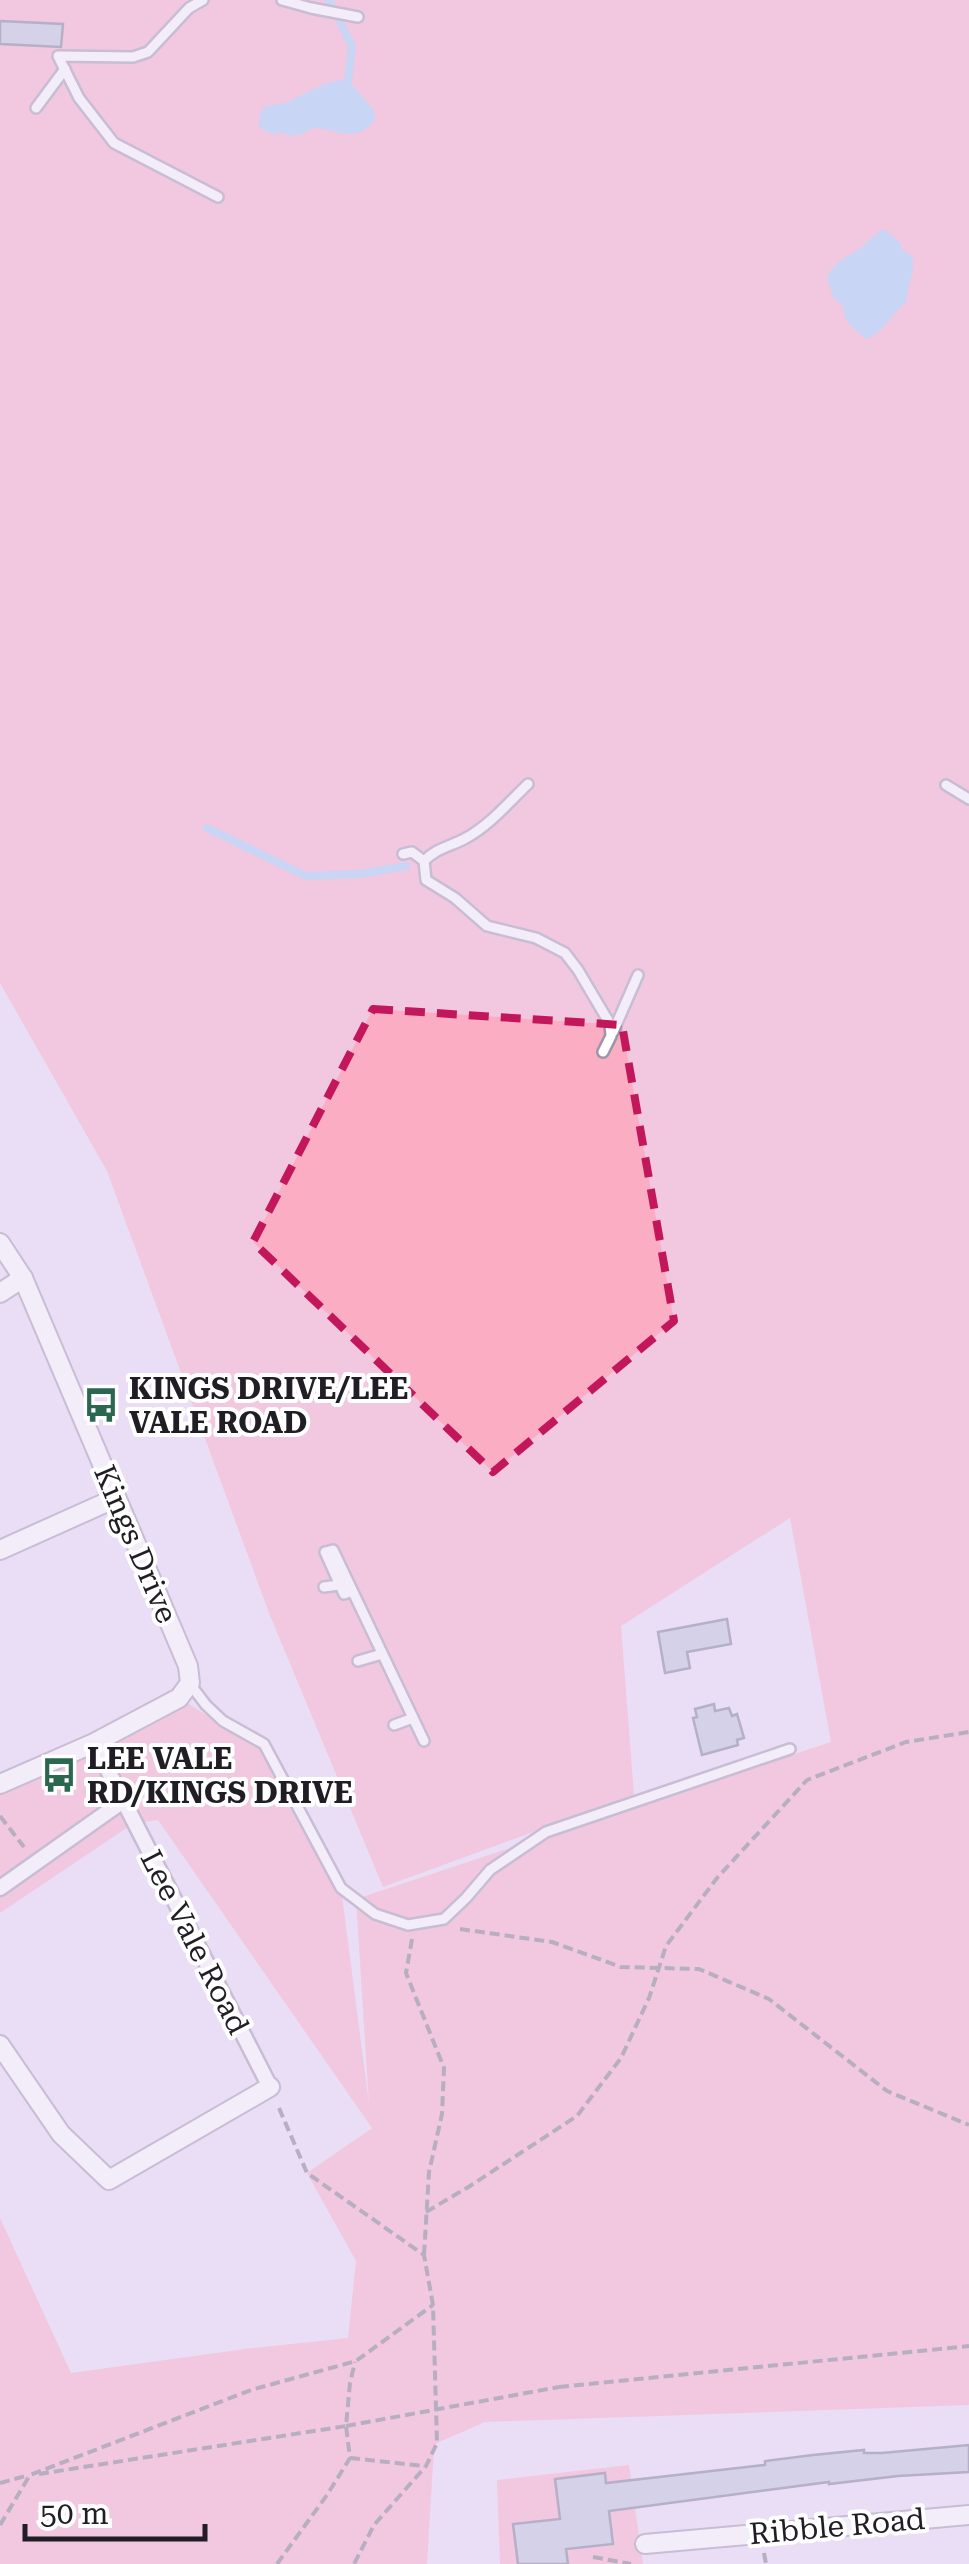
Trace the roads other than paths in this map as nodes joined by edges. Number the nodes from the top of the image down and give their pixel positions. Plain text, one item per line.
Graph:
1 (282, 0) edge
2 (201, 1) edge
3 (356, 16) dead end
4 (65, 69) junction
5 (36, 108) dead end
6 (218, 198) dead end
7 (528, 784) dead end
8 (946, 785) dead end
9 (969, 799) edge
10 (403, 854) dead end
11 (424, 860) junction
12 (638, 976) dead end
13 (611, 1036) junction
14 (603, 1052) dead end
15 (0, 1243) edge
16 (23, 1278) junction
17 (0, 1293) edge
18 (116, 1498) junction
19 (0, 1550) edge
20 (339, 1585) junction
21 (324, 1587) dead end
22 (352, 1591) junction
23 (382, 1654) junction
24 (358, 1660) dead end
25 (190, 1683) junction
26 (413, 1718) junction
27 (394, 1725) dead end
28 (424, 1741) dead end
29 (94, 1743) junction
30 (790, 1750) dead end
31 (0, 1784) edge
32 (124, 1802) junction
33 (0, 1888) edge
34 (3, 2055) edge
35 (270, 2088) joint
36 (969, 2514) edge
37 (646, 2544) dead end

1 - 3 lane
2 - 4 lane
4 - 5 lane
4 - 6 lane
7 - 11 lane
8 - 9 lane
10 - 11 lane
11 - 13 lane
12 - 13 lane
13 - 14 lane
15 - 16 street, Kings Drive
16 - 17 street
16 - 18 street, Kings Drive
18 - 19 street
18 - 25 street, Kings Drive
20 - 21 lane
20 - 22 lane
20 - 22 lane
22 - 23 lane
23 - 24 lane
23 - 26 lane
25 - 29 street
25 - 30 lane
26 - 27 lane
26 - 28 lane
29 - 31 street
29 - 32 street, Lee Vale Road
32 - 33 street
32 - 35 street, Lee Vale Road
34 - 35 street
36 - 37 street, Ribble Road

